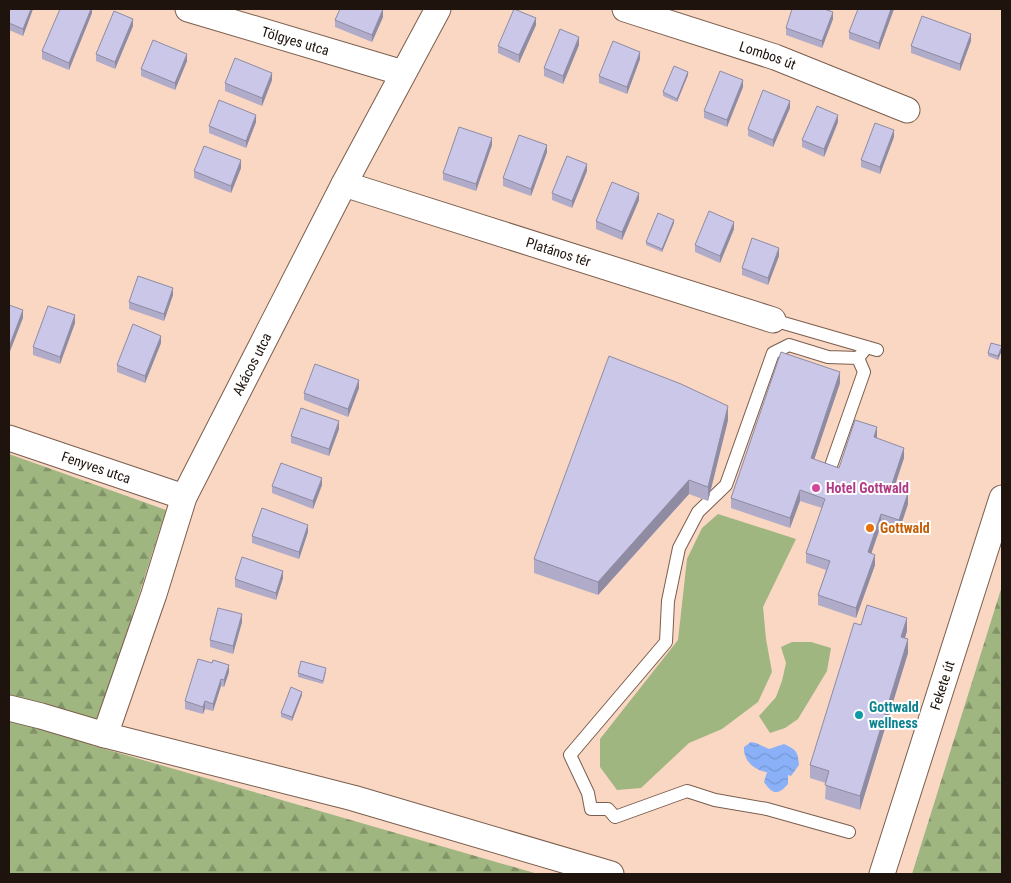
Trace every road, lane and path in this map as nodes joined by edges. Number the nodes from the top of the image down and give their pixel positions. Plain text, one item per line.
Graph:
1 (188, 9) edge
2 (438, 9) edge
3 (625, 9) edge
4 (404, 73) junction
5 (907, 110) dead end
6 (344, 184) junction
7 (773, 320) joint
8 (858, 358) junction
9 (9, 438) edge
10 (832, 464) edge
11 (184, 498) junction
12 (1002, 498) edge
13 (9, 708) edge
14 (105, 735) junction
15 (849, 832) dead end
16 (610, 874) edge
17 (882, 874) edge

1 - 4 street, Tölgyes utca
2 - 4 street, Akácos utca
3 - 5 street, Lombos út
4 - 6 street, Akácos utca
6 - 7 street, Platános tér
6 - 11 street, Akácos utca
7 - 8 lane
8 - 10 lane
8 - 15 lane
9 - 11 street, Fenyves utca
11 - 14 street, Akácos utca
12 - 17 street, Fekete út
13 - 14 street
14 - 16 street

